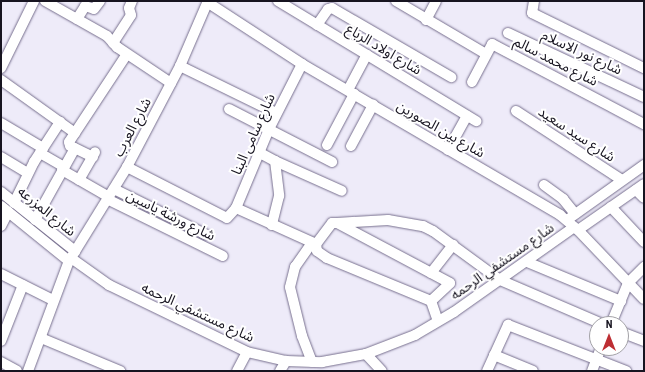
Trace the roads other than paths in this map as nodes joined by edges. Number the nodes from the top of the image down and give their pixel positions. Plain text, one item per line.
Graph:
1 (34, 1) edge
2 (44, 1) edge
3 (100, 1) edge
4 (132, 1) edge
5 (278, 1) edge
6 (396, 1) edge
7 (436, 1) edge
8 (534, 1) edge
9 (207, 2) edge
10 (77, 19) junction
11 (426, 20) junction
12 (317, 25) junction
13 (508, 33) dead end
14 (113, 43) junction
15 (127, 54) junction
16 (486, 54) junction
17 (367, 55) junction
18 (302, 64) junction
19 (180, 66) junction
20 (1, 68) edge
21 (644, 68) edge
22 (450, 77) dead end
23 (1, 80) edge
24 (472, 82) dead end
25 (170, 83) junction
26 (351, 92) junction
27 (644, 97) edge
28 (373, 105) junction
29 (229, 109) dead end
30 (516, 111) dead end
31 (276, 113) junction
32 (60, 122) junction
33 (1, 123) edge
34 (644, 124) edge
35 (269, 129) junction
36 (75, 133) junction
37 (327, 145) dead end
38 (351, 146) dead end
39 (75, 148) junction
40 (42, 150) junction
41 (448, 150) junction
42 (260, 153) junction
43 (1, 157) edge
44 (275, 161) junction
45 (332, 162) dead end
46 (644, 165) edge
47 (127, 167) junction
48 (63, 169) junction
49 (28, 174) junction
50 (80, 180) junction
51 (622, 180) junction
52 (544, 185) dead end
53 (640, 187) edge
54 (342, 191) dead end
55 (1, 192) edge
56 (110, 195) junction
57 (644, 198) edge
58 (14, 202) junction
59 (611, 207) junction
60 (4, 209) edge
61 (233, 212) junction
62 (35, 220) junction
63 (337, 223) junction
64 (574, 223) junction
65 (272, 224) junction
66 (1, 226) edge
67 (205, 234) dead end
68 (644, 242) edge
69 (314, 243) junction
70 (453, 245) junction
71 (223, 256) dead end
72 (72, 257) junction
73 (527, 262) junction
74 (644, 267) edge
75 (431, 273) junction
76 (1, 274) edge
77 (500, 280) junction
78 (628, 283) junction
79 (23, 285) junction
80 (644, 299) edge
81 (54, 300) junction
82 (431, 301) junction
83 (621, 301) junction
84 (614, 316) edge
85 (589, 318) edge
86 (438, 321) junction
87 (629, 335) edge
88 (41, 338) junction
89 (1, 341) edge
90 (644, 341) edge
91 (247, 352) junction
92 (366, 354) junction
93 (494, 355) junction
94 (599, 356) edge
95 (597, 360) junction
96 (286, 361) junction
97 (1, 362) edge
98 (320, 365) edge
99 (16, 371) edge
100 (28, 371) edge
101 (120, 371) edge
102 (237, 371) edge
103 (280, 371) edge
104 (382, 371) edge
105 (487, 371) edge
106 (534, 371) edge
107 (592, 371) edge
108 (626, 371) edge

1 - 20 street
2 - 10 street
3 - 10 street
4 - 14 street
5 - 12 street, شارع اولاد الرباع
6 - 11 street
7 - 11 street
8 - 21 street
9 - 18 street, شارع بين الصورين
9 - 19 street, شارع العرب
10 - 14 street
11 - 16 street
12 - 17 street, شارع اولاد الرباع
12 - 22 street
13 - 27 street, شارع نور الاسلام
14 - 15 street
15 - 25 street
15 - 36 street
16 - 24 street
16 - 34 street, شارع محمد سالم
17 - 26 street
17 - 41 street, شارع اولاد الرباع
18 - 26 street, شارع بين الصورين
18 - 31 street, شارع سامى البنا
19 - 25 street, شارع العرب
19 - 31 street
23 - 32 street
25 - 47 street, شارع العرب
26 - 28 street, شارع بين الصورين
26 - 37 street
28 - 38 street
28 - 41 street, شارع بين الصورين
29 - 35 street
30 - 51 street, شارع سيد سعيد
31 - 35 street, شارع سامى البنا
32 - 36 street
32 - 40 street
33 - 40 street
35 - 42 street, شارع سامى البنا
35 - 45 street
36 - 39 street
39 - 48 street
39 - 50 street
40 - 48 street
40 - 49 street
41 - 64 street, شارع بين الصورين
42 - 44 street
42 - 61 street, شارع سامى البنا
43 - 49 street
44 - 54 street
44 - 65 street
46 - 51 street
47 - 56 street, شارع العرب
47 - 61 street
48 - 50 street
48 - 62 street
49 - 58 street
50 - 56 street
51 - 64 street
52 - 64 street
53 - 57 street
53 - 59 street
55 - 58 street, شارع المزرعه
56 - 67 street
56 - 71 street, شارع ورشة ياسين
56 - 72 street, شارع العرب
58 - 62 street, شارع المزرعه
59 - 64 street
59 - 68 street
60 - 66 street
60 - 72 street
61 - 65 street
62 - 72 street, شارع المزرعه
63 - 69 street
63 - 70 street
63 - 75 street
64 - 73 street, شارع مستشفي الرحمه
64 - 78 street, شارع بين الصورين
65 - 69 street
69 - 82 street
69 - 98 street
70 - 75 street
70 - 77 street
72 - 81 street, شارع العرب
72 - 91 street, شارع مستشفي الرحمه
73 - 77 street, شارع مستشفي الرحمه
73 - 83 street
74 - 78 street
75 - 82 street
76 - 79 street
77 - 85 street
77 - 86 street, شارع مستشفي الرحمه
78 - 80 street, شارع بين الصورين
78 - 83 street
79 - 81 street
79 - 89 street
81 - 88 street, شارع العرب
82 - 86 street
83 - 84 street
86 - 92 street, شارع مستشفي الرحمه
87 - 90 street
88 - 100 street, شارع العرب
88 - 101 street
91 - 96 street, شارع مستشفي الرحمه
91 - 102 street
92 - 98 street, شارع مستشفي الرحمه
92 - 104 street
93 - 95 street
93 - 105 street
93 - 106 street
94 - 95 street
95 - 107 street
95 - 108 street
96 - 98 street, شارع مستشفي الرحمه
96 - 103 street
97 - 99 street

